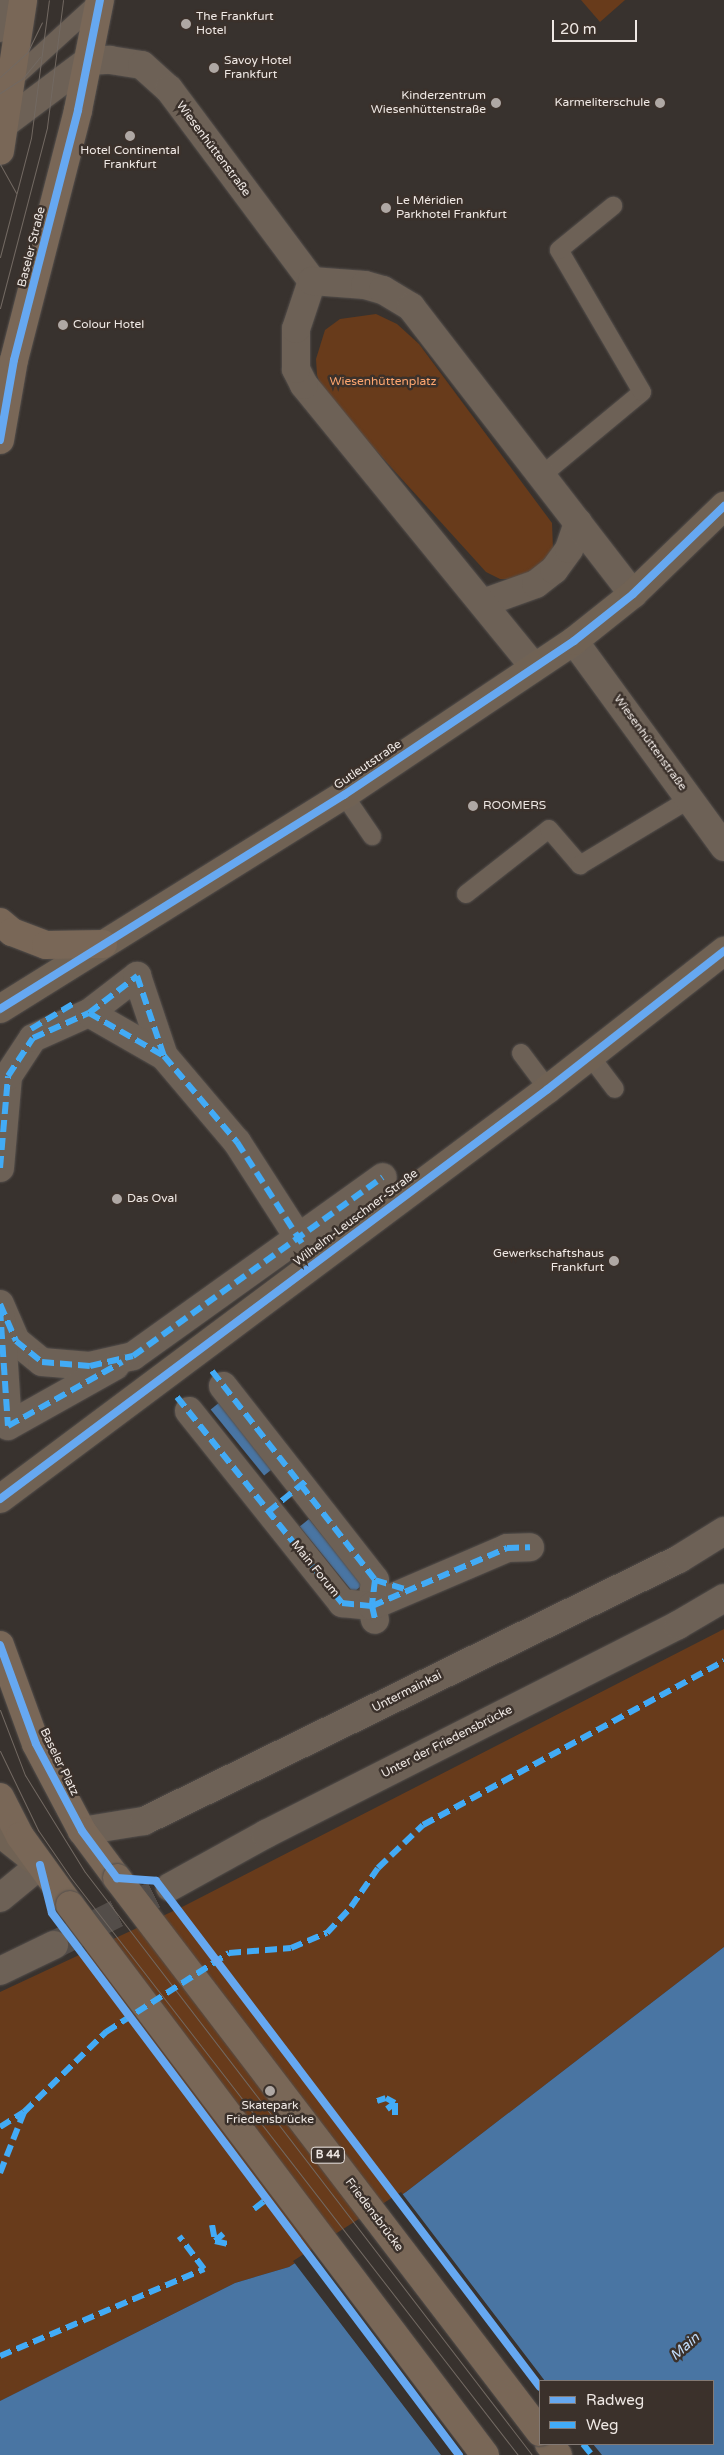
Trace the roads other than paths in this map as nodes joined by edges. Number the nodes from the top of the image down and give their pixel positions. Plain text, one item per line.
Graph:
1 (3, 0) edge
2 (23, 0) edge
3 (100, 0) edge
4 (0, 28) edge
5 (88, 61) junction
6 (6, 85) edge
7 (3, 125) edge
8 (0, 151) edge
9 (613, 206) dead end
10 (312, 281) junction
11 (0, 440) edge
12 (541, 476) junction
13 (724, 506) edge
14 (578, 524) junction
15 (633, 594) junction
16 (483, 603) junction
17 (574, 641) junction
18 (534, 667) junction
19 (344, 795) junction
20 (690, 799) junction
21 (372, 836) dead end
22 (724, 847) edge
23 (466, 894) dead end
24 (0, 922) edge
25 (103, 944) junction
26 (724, 951) edge
27 (82, 1007) junction
28 (0, 1009) edge
29 (521, 1052) dead end
30 (164, 1056) junction
31 (590, 1056) junction
32 (548, 1089) junction
33 (615, 1089) dead end
34 (0, 1168) edge
35 (383, 1177) dead end
36 (301, 1242) junction
37 (0, 1305) edge
38 (133, 1356) junction
39 (223, 1386) dead end
40 (189, 1410) dead end
41 (303, 1483) junction
42 (0, 1499) edge
43 (268, 1512) junction
44 (724, 1531) edge
45 (530, 1547) dead end
46 (375, 1580) junction
47 (407, 1590) junction
48 (724, 1598) edge
49 (374, 1615) junction
50 (0, 1645) edge
51 (0, 1797) edge
52 (82, 1831) junction
53 (0, 1832) edge
54 (40, 1865) junction
55 (117, 1878) joint
56 (170, 1887) tunnel mouth
57 (0, 1898) edge
58 (54, 1945) tunnel mouth
59 (0, 1972) edge
60 (539, 2431) edge
61 (550, 2445) edge
62 (485, 2455) edge
63 (558, 2455) edge

1 - 4 street
2 - 6 main road
3 - 5 main road, Baseler Straße
3 - 6 lane
5 - 7 street
5 - 10 street, Wiesenhüttenstraße
5 - 11 main road, Baseler Straße
6 - 7 main road
7 - 8 main road
9 - 12 lane
10 - 12 street
10 - 16 street
12 - 14 street
13 - 15 main road, Gutleutstraße
14 - 15 street
14 - 16 street
15 - 17 main road, Gutleutstraße
16 - 18 street
17 - 18 main road, Gutleutstraße
17 - 20 street, Wiesenhüttenstraße
18 - 19 main road, Gutleutstraße
19 - 21 lane
19 - 25 main road, Gutleutstraße
20 - 22 street, Wiesenhüttenstraße
20 - 23 lane
24 - 25 main road
25 - 28 main road, Gutleutstraße
26 - 31 main road, Wilhelm-Leuschner-Straße
27 - 30 street
27 - 30 street
27 - 34 street
29 - 32 lane
30 - 36 street
31 - 32 main road, Wilhelm-Leuschner-Straße
31 - 33 lane
32 - 42 main road, Wilhelm-Leuschner-Straße
35 - 36 street, Wilhelm-Leuschner-Straße
36 - 38 street, Wilhelm-Leuschner-Straße
37 - 38 street, Wilhelm-Leuschner-Straße
37 - 38 street, Wilhelm-Leuschner-Straße
39 - 41 street
40 - 43 street, Main Forum
41 - 43 street
41 - 46 street
43 - 49 street, Main Forum
44 - 52 street, Untermainkai
45 - 47 street
46 - 47 street
46 - 49 street
47 - 49 street
48 - 56 street, Unter der Friedensbrücke
50 - 52 main road, Baseler Platz / B 44
51 - 54 main road
52 - 55 main road, Baseler Platz / B 44
53 - 54 main road
54 - 57 street
54 - 62 main road, bridge
55 - 60 main road, Friedensbrücke / B 44, bridge
58 - 59 street
61 - 63 main road

